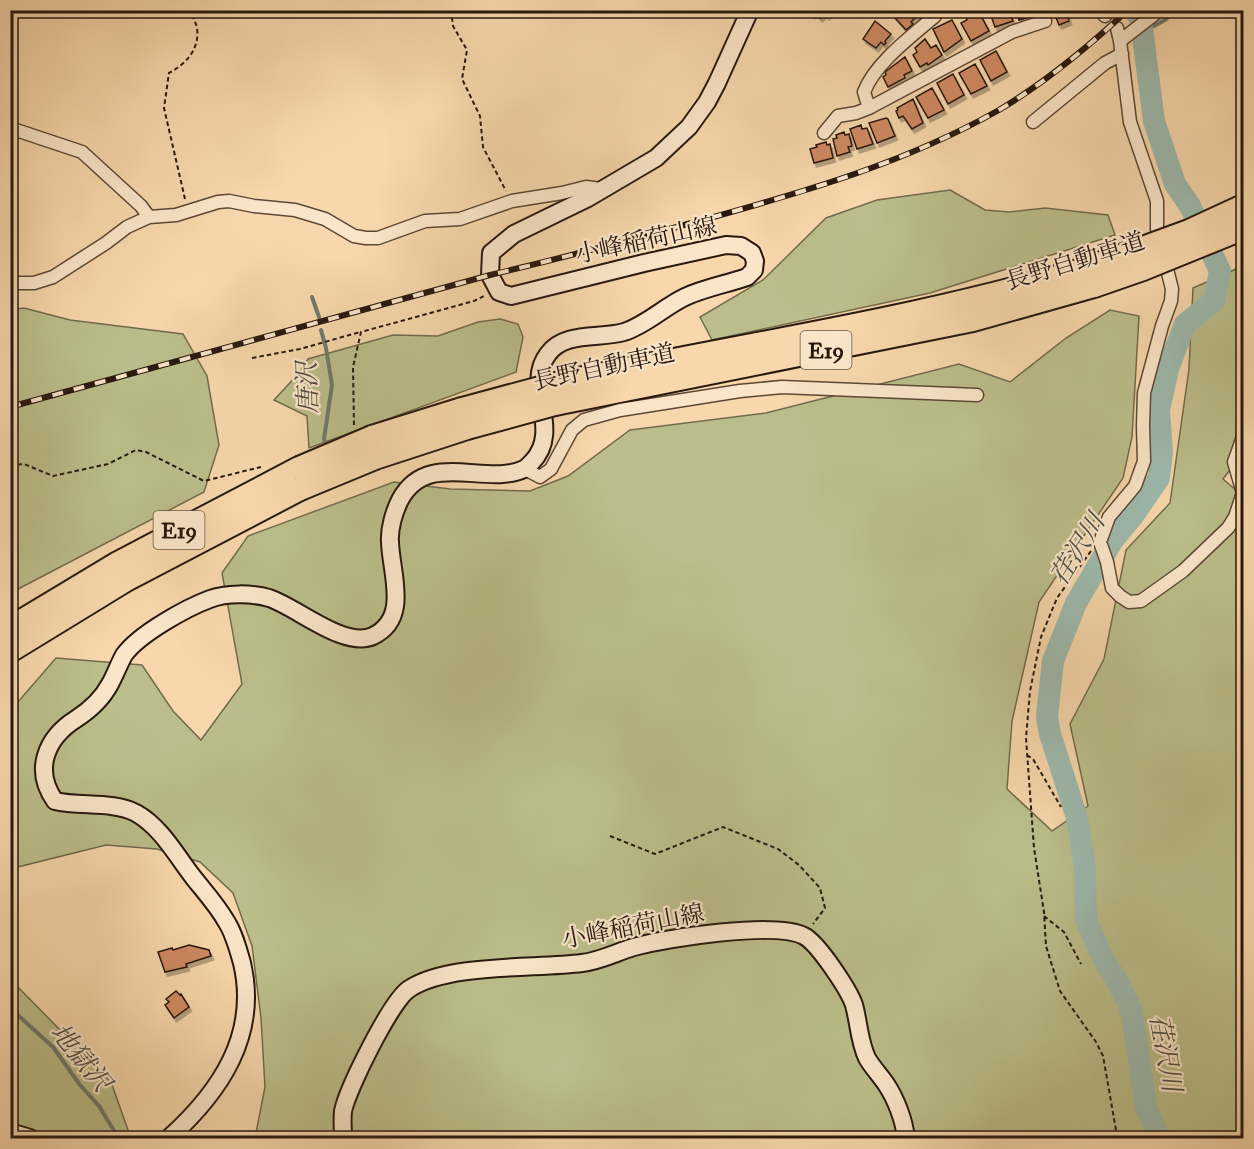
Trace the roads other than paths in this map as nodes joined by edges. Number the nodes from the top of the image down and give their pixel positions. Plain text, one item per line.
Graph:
1 (750, 10) edge
2 (1043, 10) edge
3 (1156, 13) edge
4 (935, 16) dead end
5 (1122, 54) junction
6 (869, 108) junction
7 (1033, 122) dead end
8 (10, 128) edge
9 (824, 133) dead end
10 (601, 189) junction
11 (1243, 214) edge
12 (149, 217) junction
13 (10, 283) edge
14 (977, 395) dead end
15 (1244, 434) edge
16 (525, 469) junction
17 (1243, 493) edge
18 (64, 605) junction
19 (10, 628) edge
20 (10, 651) edge
21 (10, 1132) edge
22 (30, 1138) edge
23 (169, 1138) edge
24 (343, 1138) edge
25 (906, 1138) edge

1 - 10 main road, 小峰稲荷山線
2 - 6 street
3 - 5 street
4 - 6 street
5 - 7 street
5 - 17 street
6 - 9 street
8 - 12 street
10 - 12 street
10 - 16 main road, 小峰稲荷山線
11 - 18 highway, 長野自動車道 / E19, bridge
12 - 13 street
14 - 16 street
15 - 17 street
16 - 23 main road
18 - 19 highway, 長野自動車道 / E19
18 - 20 highway, 長野自動車道 / E19
21 - 22 main road
24 - 25 main road, 小峰稲荷山線

